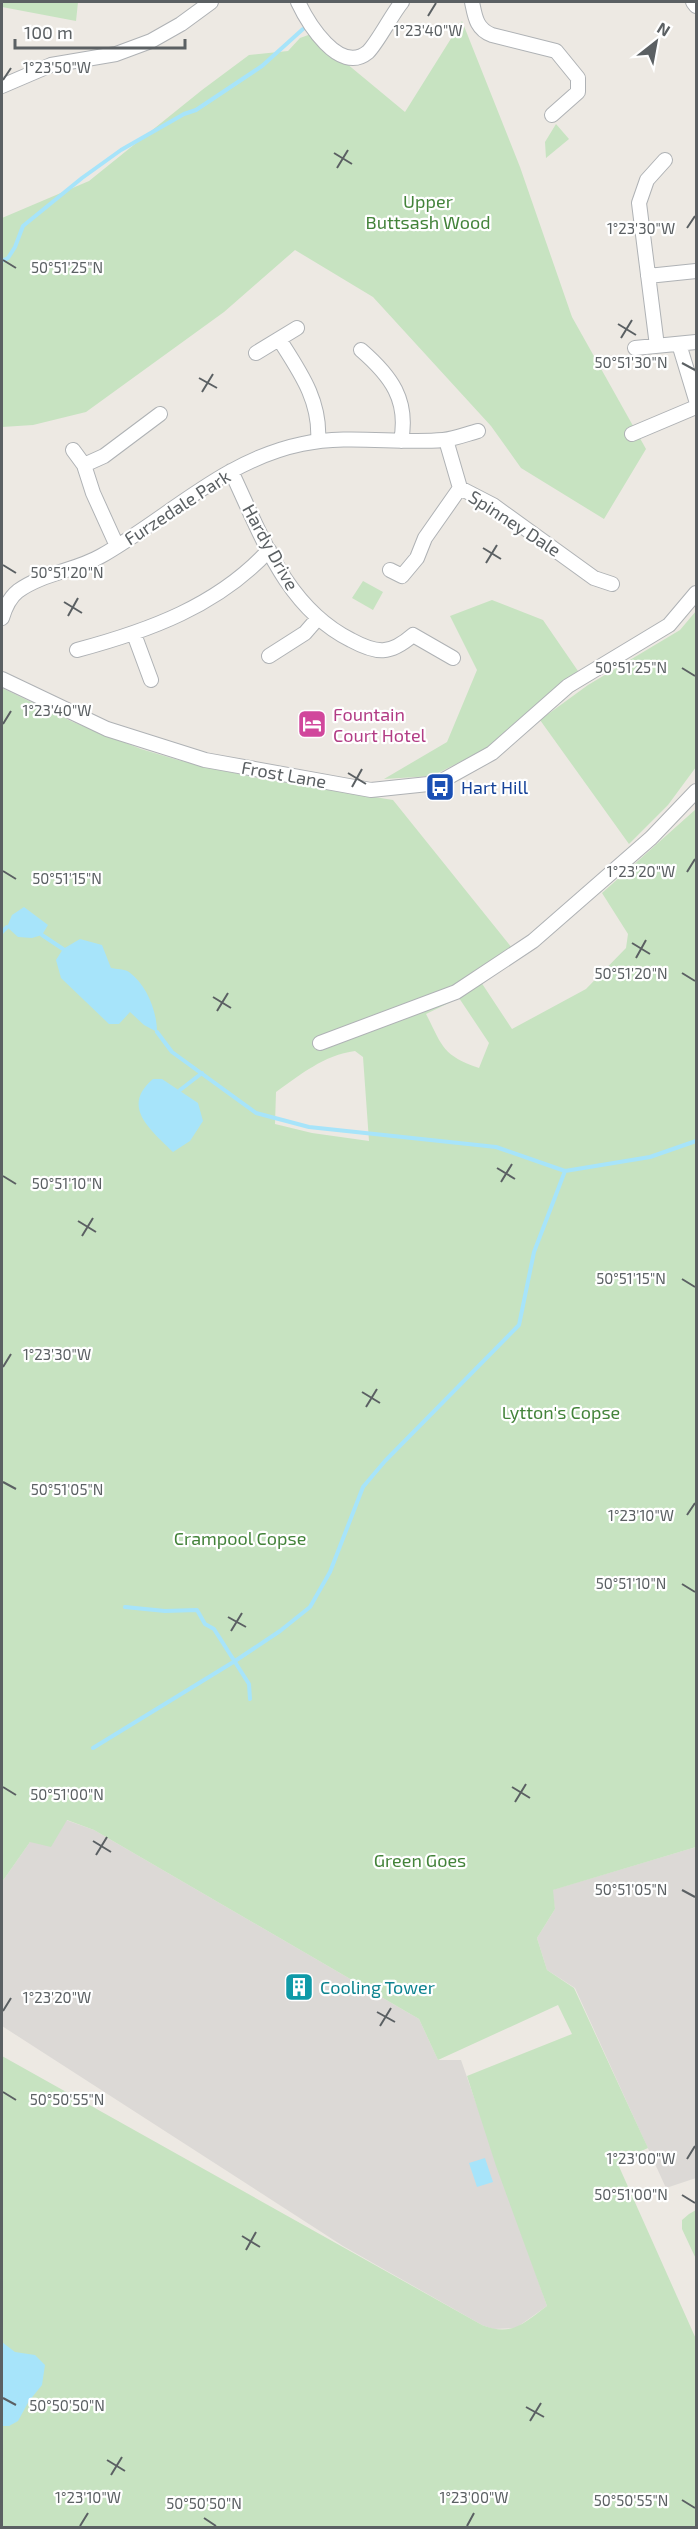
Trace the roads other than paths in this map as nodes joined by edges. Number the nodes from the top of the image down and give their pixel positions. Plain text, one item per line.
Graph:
1 (211, 2) edge
2 (298, 2) edge
3 (402, 2) edge
4 (472, 2) edge
5 (693, 2) edge
6 (696, 6) edge
7 (2, 86) edge
8 (552, 115) dead end
9 (665, 160) dead end
10 (696, 270) edge
11 (648, 276) junction
12 (297, 328) dead end
13 (279, 339) junction
14 (696, 342) edge
15 (679, 344) junction
16 (657, 346) junction
17 (635, 348) dead end
18 (361, 350) dead end
19 (256, 353) dead end
20 (696, 400) edge
21 (696, 407) edge
22 (160, 414) dead end
23 (478, 431) dead end
24 (632, 434) dead end
25 (446, 440) junction
26 (318, 441) junction
27 (401, 441) junction
28 (73, 450) dead end
29 (84, 465) junction
30 (231, 471) junction
31 (460, 488) junction
32 (117, 546) junction
33 (269, 550) junction
34 (390, 570) dead end
35 (612, 584) dead end
36 (696, 593) edge
37 (3, 609) edge
38 (318, 618) junction
39 (134, 634) junction
40 (77, 650) dead end
41 (269, 656) dead end
42 (453, 658) dead end
43 (2, 679) edge
44 (151, 680) dead end
45 (696, 790) edge
46 (320, 1043) dead end

1 - 7 street
2 - 3 street
4 - 8 street
5 - 6 street
9 - 11 street
10 - 11 street
11 - 16 street
12 - 13 street
13 - 19 street
13 - 26 street
14 - 15 street
15 - 16 street
15 - 20 street
16 - 17 street
18 - 27 street
21 - 24 street
22 - 29 street
23 - 25 street, Furzedale Park
25 - 27 street, Furzedale Park
25 - 31 street, Spinney Dale
26 - 27 street, Furzedale Park
26 - 30 street, Furzedale Park
28 - 29 street
29 - 32 street
30 - 32 street, Furzedale Park
30 - 33 street, Hardy Drive
31 - 34 street
31 - 35 street, Spinney Dale
32 - 37 street, Furzedale Park
33 - 38 street, Hardy Drive
33 - 39 street
36 - 43 street, Frost Lane
38 - 41 street
38 - 42 street, Hardy Drive
39 - 40 street
39 - 44 street
45 - 46 street

